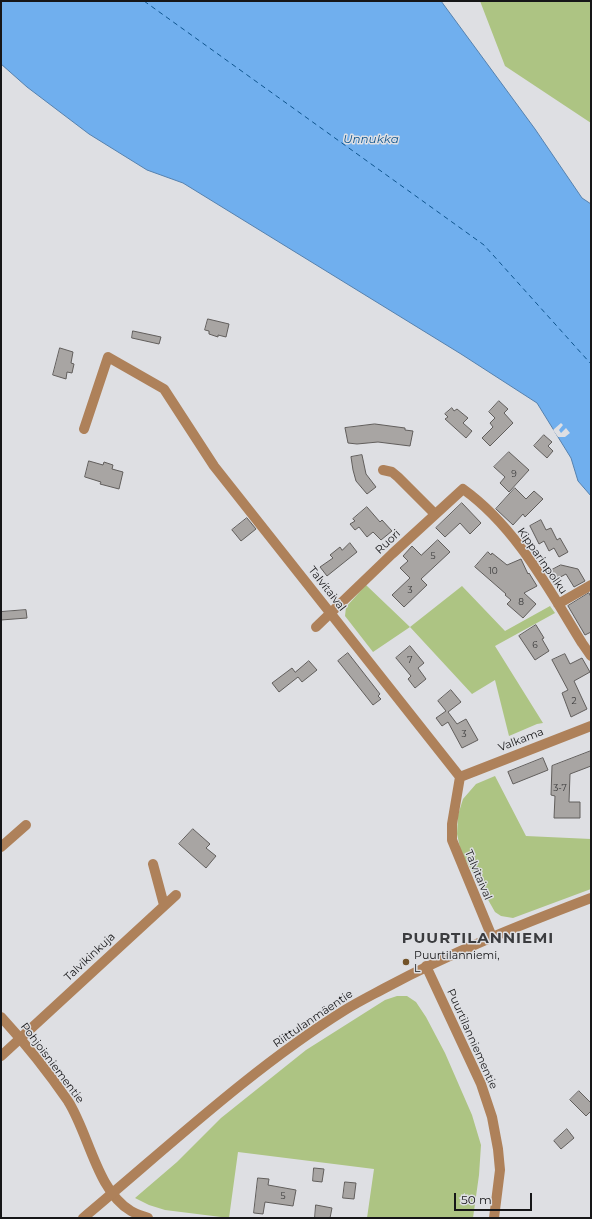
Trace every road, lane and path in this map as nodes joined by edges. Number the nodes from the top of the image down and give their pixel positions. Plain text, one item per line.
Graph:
1 (84, 429) dead end
2 (383, 470) dead end
3 (463, 489) joint
4 (435, 514) junction
5 (591, 585) edge
6 (558, 604) junction
7 (331, 613) junction
8 (316, 627) dead end
9 (591, 656) edge
10 (591, 726) edge
11 (460, 777) junction
12 (26, 825) dead end
13 (1, 847) edge
14 (153, 864) dead end
15 (176, 894) dead end
16 (591, 898) edge
17 (164, 905) junction
18 (492, 937) junction
19 (426, 966) junction
20 (1, 1018) edge
21 (20, 1038) junction
22 (1, 1056) edge
23 (84, 1218) edge
24 (148, 1218) edge
25 (494, 1218) edge

1 - 7 street, Talvitaival
2 - 4 street
3 - 4 street, Ruori
3 - 6 street, Kipparinpolku
4 - 7 street, Ruori
5 - 6 street
6 - 9 street, Kipparinpolku
7 - 8 street, Ruori
7 - 11 street, Talvitaival
10 - 11 street, Valkama
11 - 18 street, Talvitaival
12 - 13 street
14 - 17 street
15 - 17 street, Talvikinkuja
16 - 18 street, Riittulanmäentie
17 - 21 street, Talvikinkuja
18 - 19 street, Riittulanmäentie
19 - 23 street, Riittulanmäentie
19 - 25 street, Puurtilanniementie
20 - 21 street, Pohjoisniementie
21 - 22 street, Talvikinkuja
21 - 24 street, Pohjoisniementie

